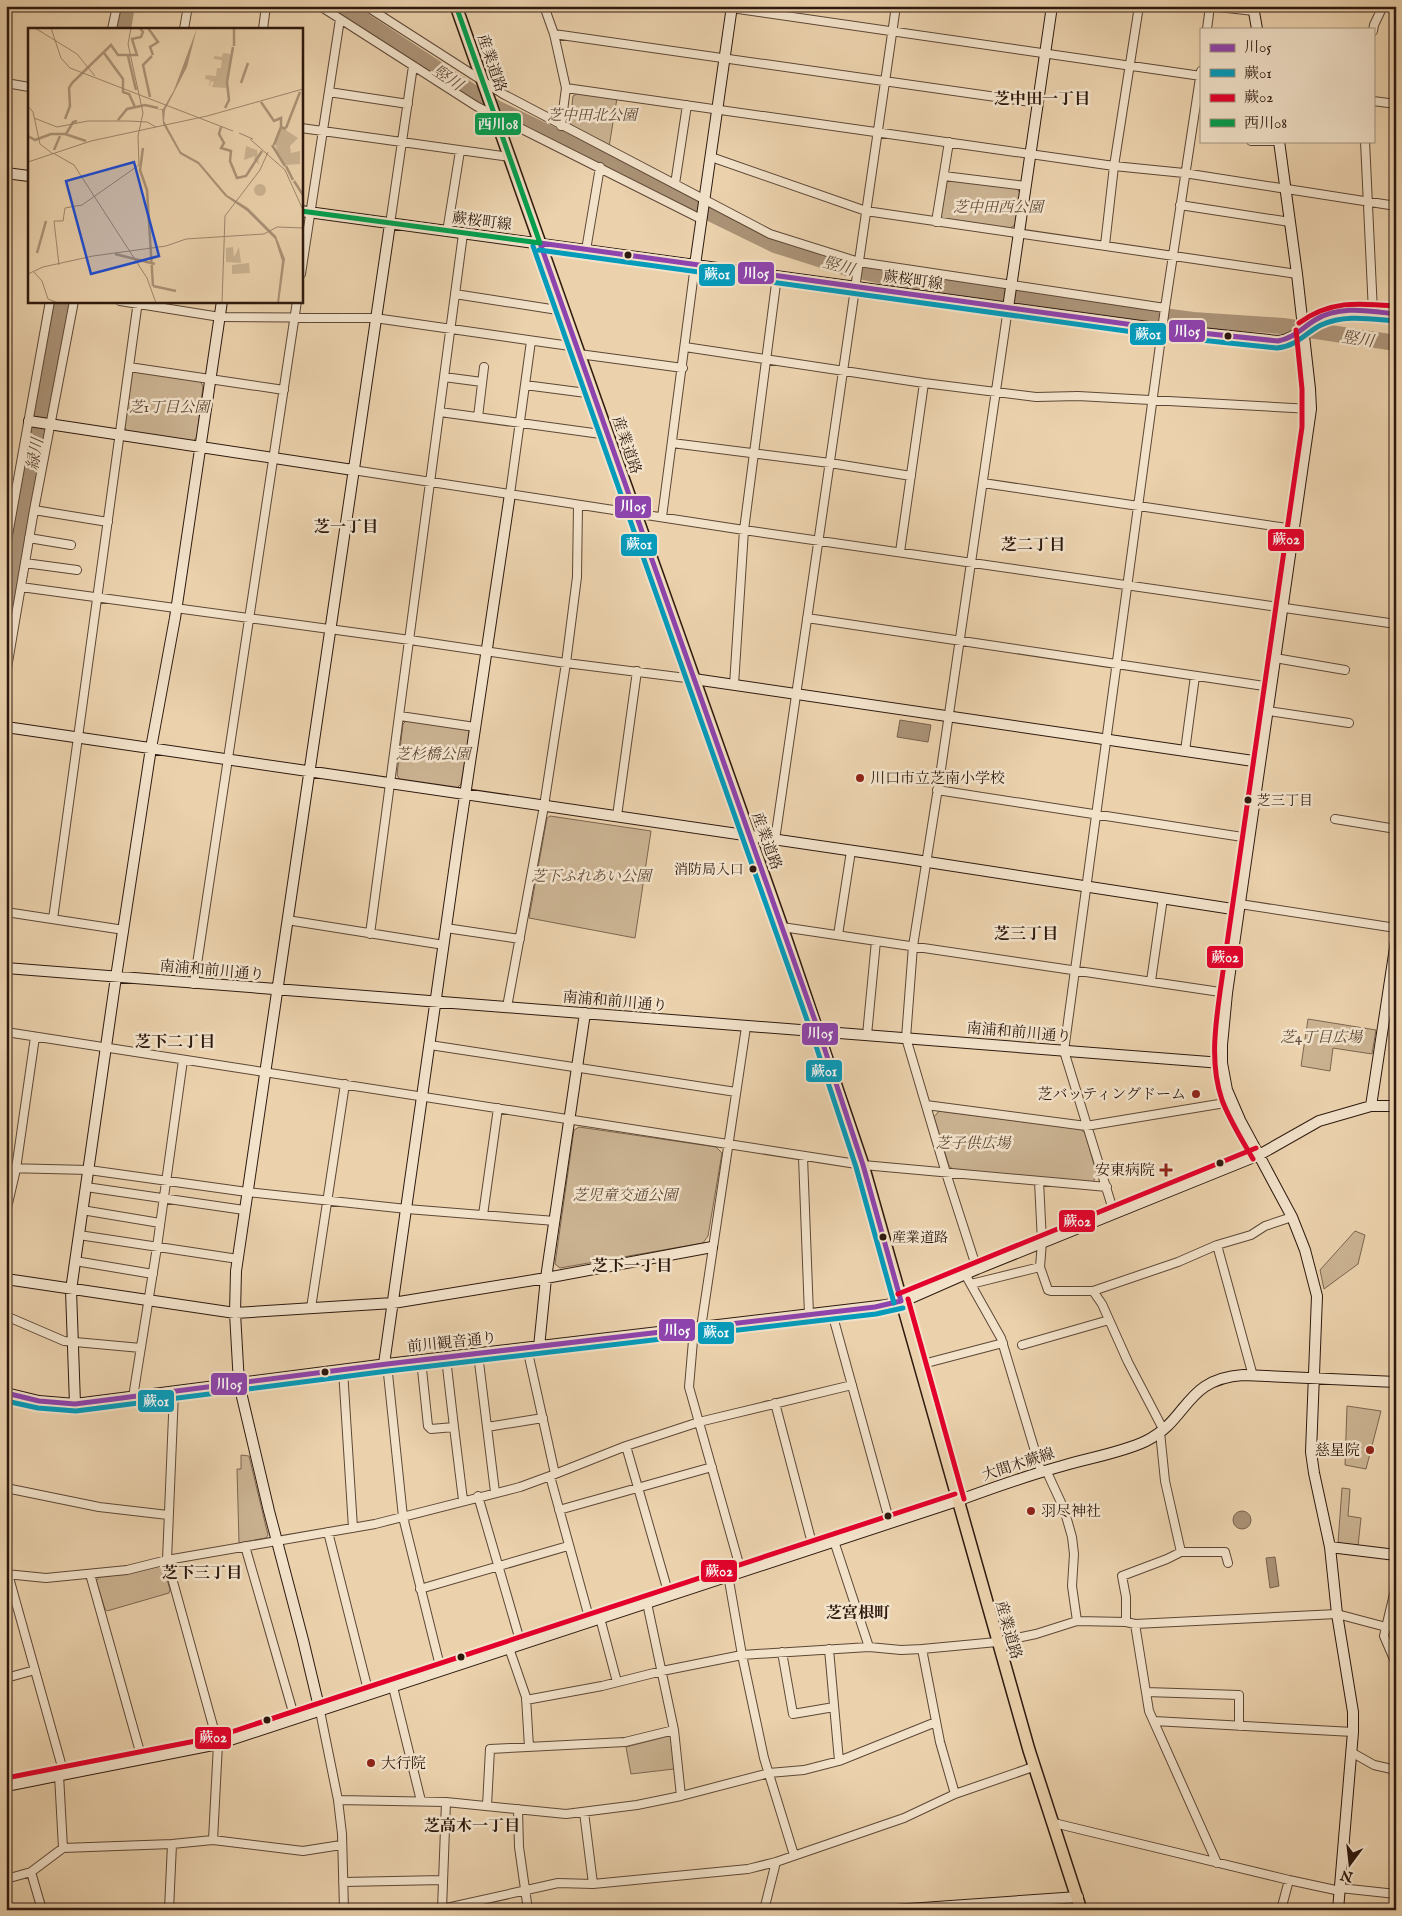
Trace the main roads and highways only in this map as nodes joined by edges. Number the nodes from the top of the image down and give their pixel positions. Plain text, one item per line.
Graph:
1 (456, 6) edge
2 (1078, 1897) junction
3 (1081, 1910) edge
4 (1085, 1910) edge

1 - 2 main road, 産業道路
2 - 3 main road, 産業道路
2 - 4 main road, 産業道路

